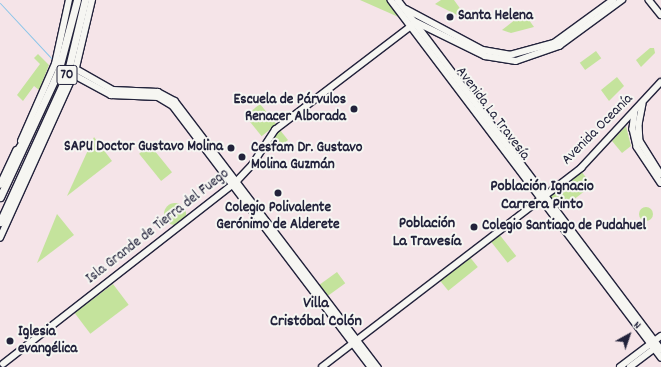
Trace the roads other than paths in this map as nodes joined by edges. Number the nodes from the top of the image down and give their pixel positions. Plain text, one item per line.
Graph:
1 (69, 0) edge
2 (77, 0) edge
3 (85, 0) edge
4 (92, 0) edge
5 (391, 0) edge
6 (613, 0) edge
7 (622, 0) edge
8 (650, 0) edge
9 (400, 2) edge
10 (402, 15) junction
11 (661, 15) edge
12 (412, 20) junction
13 (411, 26) junction
14 (427, 28) junction
15 (423, 34) junction
16 (429, 46) junction
17 (75, 72) junction
18 (661, 82) edge
19 (644, 100) junction
20 (636, 110) junction
21 (39, 117) junction
22 (35, 146) junction
23 (15, 154) junction
24 (30, 171) junction
25 (661, 174) edge
26 (235, 183) junction
27 (661, 183) edge
28 (0, 185) edge
29 (0, 197) edge
30 (543, 197) junction
31 (0, 222) edge
32 (0, 238) edge
33 (661, 336) edge
34 (355, 341) junction
35 (657, 345) edge
36 (661, 357) edge
37 (3, 364) edge
38 (322, 367) edge
39 (371, 367) edge
40 (378, 367) edge
41 (620, 367) edge
42 (630, 367) edge

1 - 23 street
2 - 21 highway, 70
3 - 22 highway, 70
4 - 17 street
5 - 10 street, Avenida La Travesía
6 - 9 street
7 - 14 street
8 - 11 street
9 - 12 street, Avenida La Travesía
10 - 12 street
10 - 13 street, Avenida La Travesía
12 - 14 street
12 - 15 street, Avenida La Travesía
13 - 16 street, Avenida La Travesía
13 - 26 street, Isla Grande de Tierra del Fuego
14 - 15 street
15 - 16 street, Avenida La Travesía
16 - 30 street, Avenida La Travesía
17 - 24 street
17 - 26 street
18 - 19 street, Avenida Oceanía
19 - 20 street, Avenida Oceanía
19 - 25 street
20 - 27 street
20 - 30 street, Avenida Oceanía
21 - 23 highway
21 - 29 highway, 70
22 - 24 highway
22 - 31 highway, 70
23 - 28 street
24 - 32 street
26 - 34 street
26 - 37 street, Isla Grande de Tierra del Fuego
30 - 34 street, Avenida Oceanía
30 - 35 street, Avenida La Travesía
33 - 35 street
34 - 38 street, Avenida Oceanía
34 - 39 street
34 - 40 street
35 - 36 street, Avenida La Travesía
35 - 41 street
35 - 42 street

